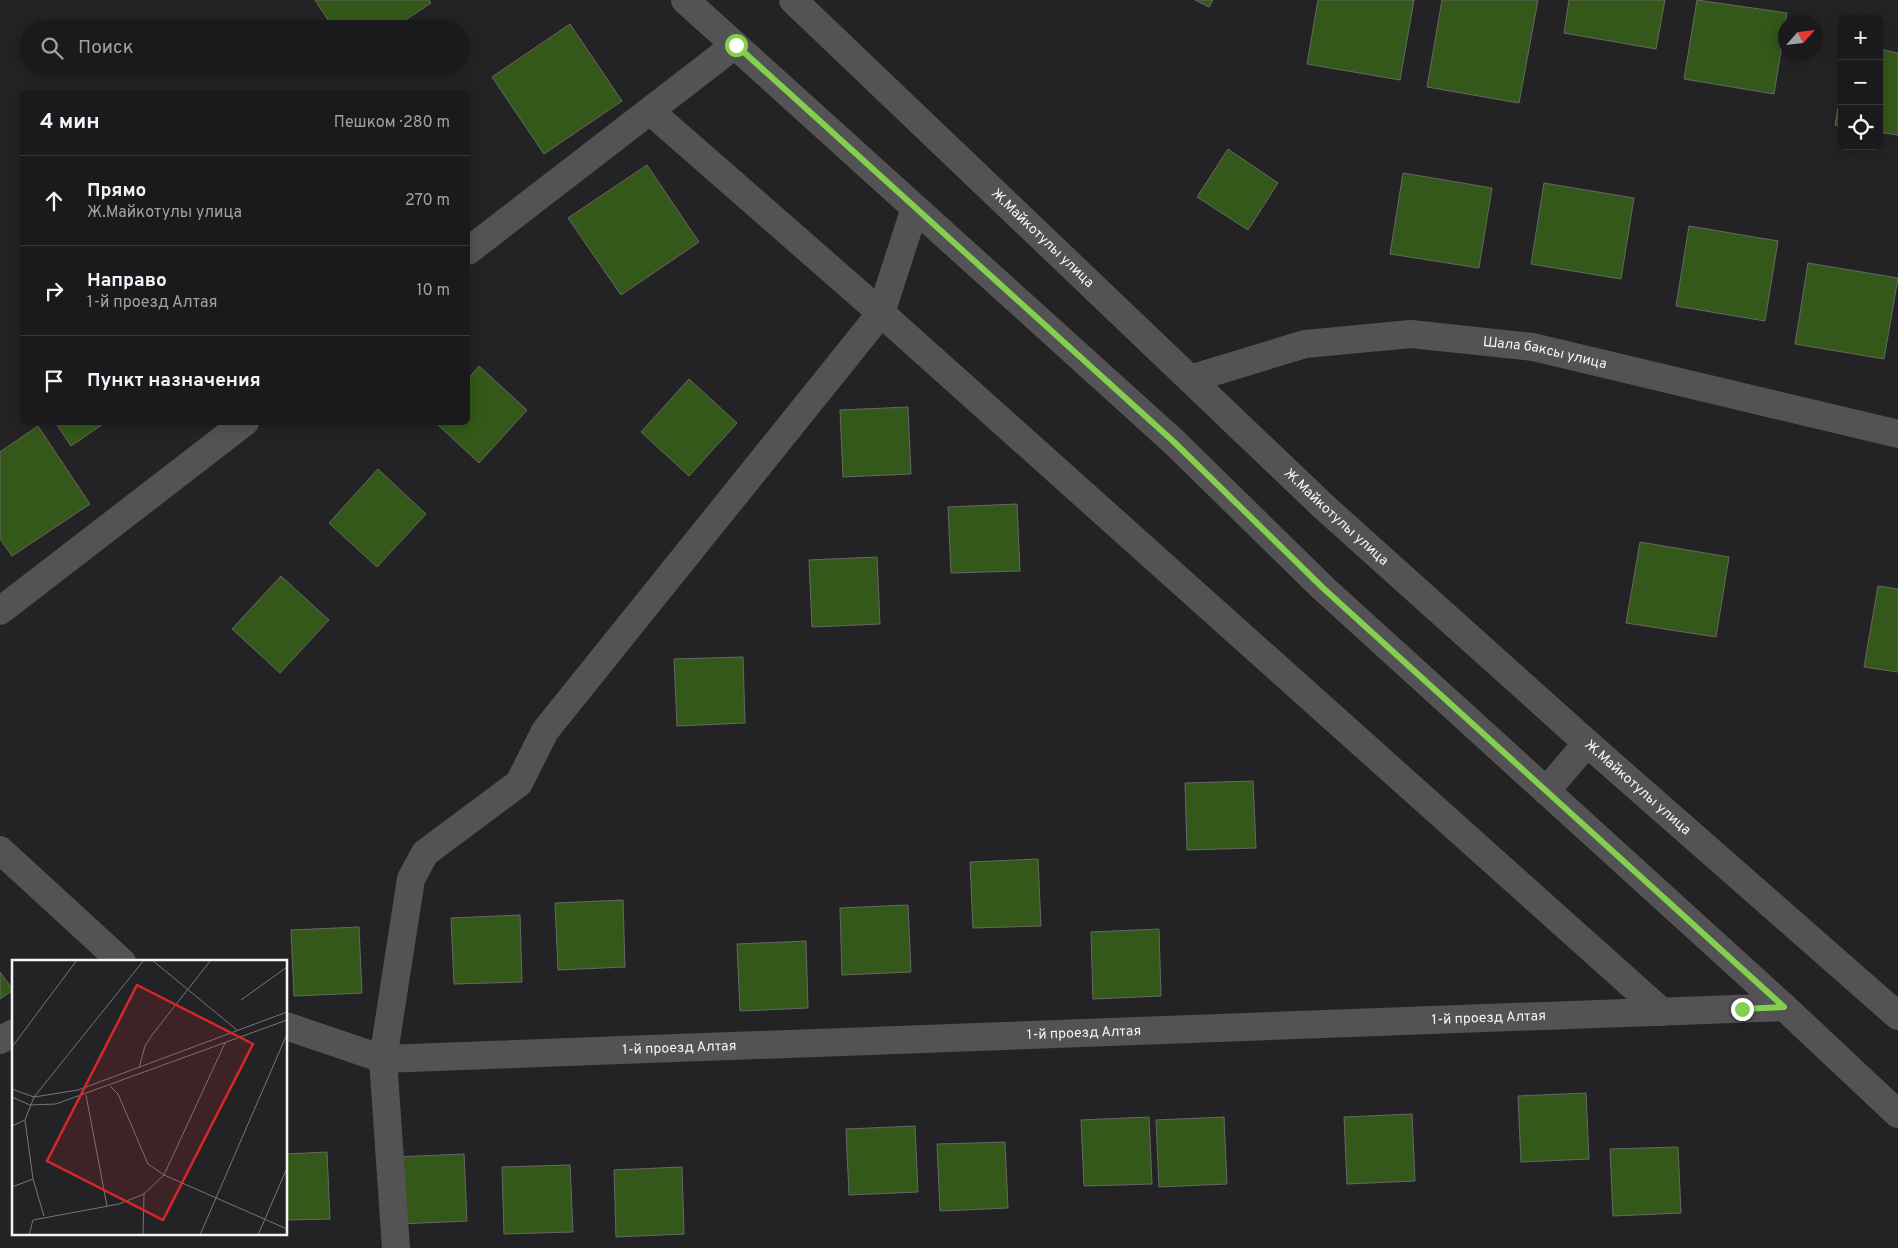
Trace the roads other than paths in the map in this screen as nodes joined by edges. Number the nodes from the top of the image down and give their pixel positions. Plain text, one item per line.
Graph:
1 (685, 0) edge
2 (793, 0) edge
3 (736, 45) junction
4 (650, 111) junction
5 (915, 208) junction
6 (470, 249) edge
7 (881, 313) junction
8 (1190, 379) junction
9 (241, 425) edge
10 (1898, 434) edge
11 (0, 610) edge
12 (1587, 744) junction
13 (1546, 791) junction
14 (0, 850) edge
15 (120, 960) edge
16 (1784, 1007) junction
17 (1662, 1012) junction
18 (1898, 1016) edge
19 (288, 1027) edge
20 (12, 1034) edge
21 (0, 1040) edge
22 (383, 1059) junction
23 (1898, 1114) edge
24 (396, 1248) edge

1 - 3 street
2 - 8 street, Ж.Майкотулы улица
3 - 4 street
3 - 5 street
4 - 6 street
4 - 7 street
5 - 7 street
5 - 13 street
7 - 17 street
7 - 22 street
8 - 10 street, Шала баксы улица
8 - 12 street, Ж.Майкотулы улица
9 - 11 street
12 - 13 street
12 - 18 street, Ж.Майкотулы улица
13 - 16 street
14 - 15 street
16 - 17 street, 1-й проезд Алтая
16 - 23 street
17 - 22 street, 1-й проезд Алтая
19 - 22 street
20 - 21 street
22 - 24 street

